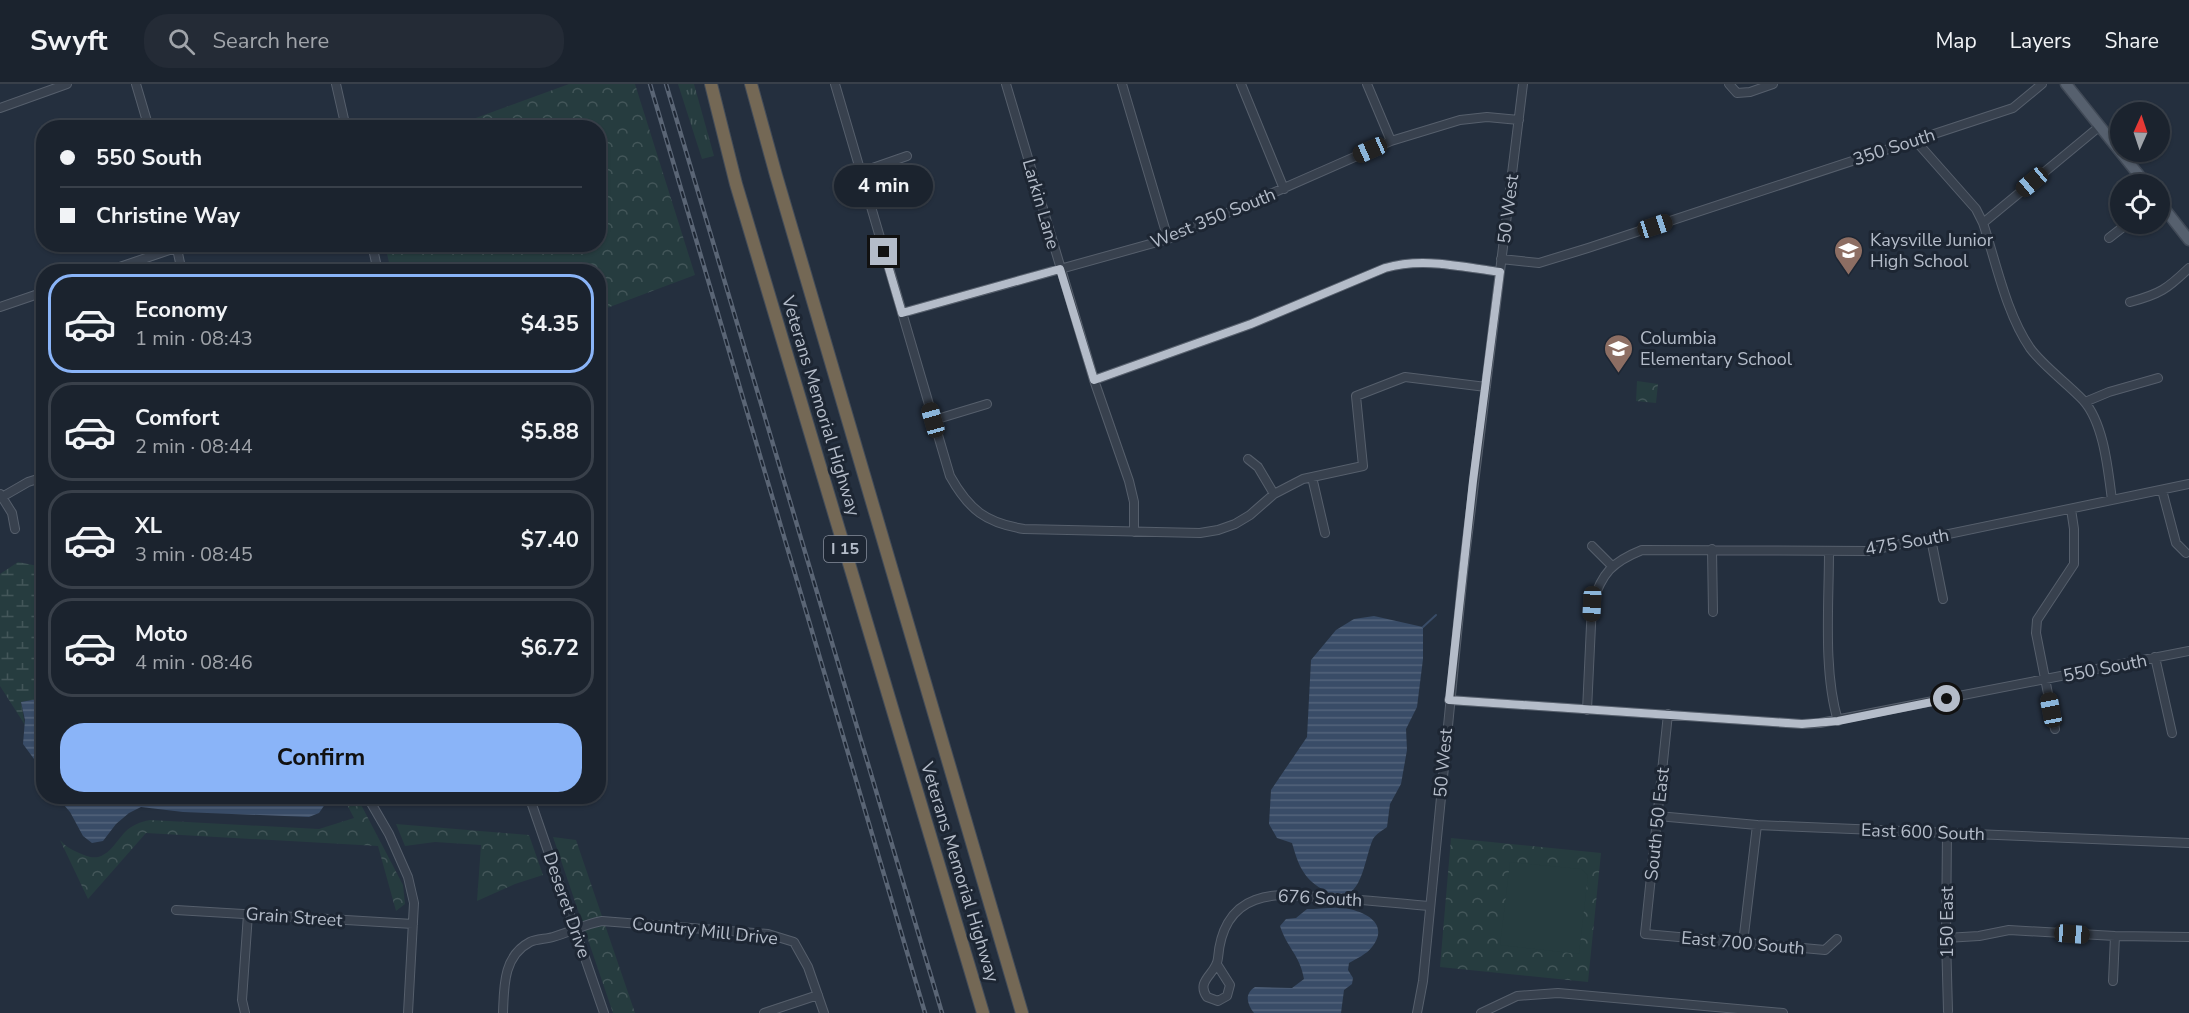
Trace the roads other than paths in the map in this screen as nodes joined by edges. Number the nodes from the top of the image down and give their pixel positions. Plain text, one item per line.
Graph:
1 (67, 84) edge
2 (136, 84) edge
3 (336, 84) edge
4 (711, 84) edge
5 (752, 84) edge
6 (835, 84) edge
7 (1006, 84) edge
8 (1122, 84) edge
9 (1241, 84) edge
10 (1367, 84) edge
11 (1523, 84) edge
12 (1729, 84) edge
13 (1773, 84) edge
14 (2042, 84) edge
15 (2066, 84) edge
16 (0, 108) edge
17 (146, 120) edge
18 (344, 120) edge
19 (1519, 120) junction
20 (2100, 126) junction
21 (1915, 140) junction
22 (1391, 141) junction
23 (907, 156) dead end
24 (861, 172) junction
25 (2138, 174) edge
26 (1284, 189) junction
27 (2170, 216) edge
28 (1983, 223) junction
29 (2114, 234) edge
30 (2109, 238) dead end
31 (1168, 239) junction
32 (2189, 240) edge
33 (160, 252) edge
34 (1502, 260) junction
35 (127, 264) edge
36 (2189, 268) edge
37 (1060, 269) junction
38 (1500, 272) junction
39 (36, 295) edge
40 (2130, 302) dead end
41 (0, 307) edge
42 (902, 313) junction
43 (2158, 378) dead end
44 (1094, 380) junction
45 (1486, 387) junction
46 (2085, 402) junction
47 (987, 404) dead end
48 (933, 420) junction
49 (1248, 459) dead end
50 (1312, 477) junction
51 (36, 480) edge
52 (2189, 484) edge
53 (2162, 490) junction
54 (1274, 494) junction
55 (1, 495) edge
56 (2112, 500) junction
57 (2072, 509) junction
58 (15, 529) dead end
59 (1134, 531) junction
60 (1325, 533) dead end
61 (1931, 539) junction
62 (1592, 546) dead end
63 (1712, 549) junction
64 (1828, 552) junction
65 (2187, 554) dead end
66 (1612, 566) junction
67 (1943, 599) dead end
68 (1713, 612) dead end
69 (2189, 651) edge
70 (2155, 657) junction
71 (2045, 680) junction
72 (1449, 700) junction
73 (1587, 710) junction
74 (1668, 714) junction
75 (1838, 721) junction
76 (2055, 729) dead end
77 (2172, 733) dead end
78 (372, 804) edge
79 (532, 804) edge
80 (1658, 816) junction
81 (1757, 825) junction
82 (1947, 833) junction
83 (2189, 843) edge
84 (1430, 906) junction
85 (176, 910) dead end
86 (248, 914) junction
87 (413, 924) junction
88 (575, 928) junction
89 (1646, 934) joint
90 (2115, 936) junction
91 (1946, 938) junction
92 (2189, 938) edge
93 (1837, 939) dead end
94 (1743, 943) junction
95 (1218, 966) dead end
96 (2113, 981) dead end
97 (818, 995) junction
98 (1948, 1011) dead end
99 (245, 1013) edge
100 (408, 1013) edge
101 (503, 1013) edge
102 (604, 1013) edge
103 (765, 1013) edge
104 (824, 1013) edge
105 (983, 1013) edge
106 (1022, 1013) edge
107 (1417, 1013) edge
108 (1481, 1013) edge
109 (1783, 1013) edge

1 - 16 street
2 - 17 street
3 - 18 street
4 - 105 highway, Veterans Memorial Highway / I 15
5 - 106 highway, Veterans Memorial Highway / I 15
6 - 24 street
7 - 37 street, Larkin Lane
8 - 31 street
9 - 26 street
10 - 22 street
11 - 19 street, 50 West
12 - 13 street
14 - 21 street, 350 South
15 - 20 main road
19 - 22 street, West 350 South
19 - 34 street, 50 West
20 - 25 main road
20 - 28 street
21 - 28 street
21 - 34 street, 350 South
22 - 26 street, West 350 South
23 - 24 street
24 - 42 street
26 - 31 street, West 350 South
27 - 32 main road
28 - 46 street
29 - 30 street
31 - 37 street, West 350 South
33 - 35 street
34 - 38 street, 50 West
36 - 40 street
37 - 42 street, West 350 South
37 - 44 street, Larkin Lane
38 - 44 street
38 - 45 street, 50 West
39 - 41 street
42 - 48 street
43 - 46 street
44 - 59 street, Larkin Lane
45 - 50 street
45 - 72 street, 50 West
46 - 56 street
47 - 48 street
48 - 59 street
49 - 54 street
50 - 54 street
50 - 60 street
51 - 55 street
52 - 53 street, 475 South
53 - 56 street, 475 South
53 - 65 street
54 - 59 street
55 - 58 street
56 - 57 street, 475 South
57 - 61 street, 475 South
57 - 71 street
61 - 64 street, 475 South
61 - 67 street
62 - 66 street
63 - 64 street, 475 South
63 - 66 street, 475 South
63 - 68 street
64 - 75 street
66 - 73 street
69 - 70 street, 550 South
70 - 71 street, 550 South
70 - 77 street
71 - 75 street, 550 South
71 - 76 street
72 - 73 street, 550 South
72 - 84 street, 50 West
73 - 74 street, 550 South
74 - 75 street, 550 South
74 - 80 street, South 50 East
78 - 87 street
79 - 88 street, Deseret Drive
80 - 81 street, East 600 South
80 - 89 street, South 50 East
81 - 82 street, East 600 South
81 - 94 street
82 - 83 street, East 600 South
82 - 91 street, 150 East
84 - 95 street, 676 South
84 - 107 street, 50 West
85 - 86 street, Grain Street
86 - 87 street, Grain Street
86 - 99 street
87 - 100 street
88 - 97 street, Country Mill Drive
88 - 101 street, Country Mill Drive
88 - 102 street, Deseret Drive
89 - 94 street, East 700 South
90 - 91 street
90 - 92 street
90 - 96 street
91 - 98 street, 150 East
93 - 94 street, East 700 South
97 - 103 street
97 - 104 street, Country Mill Drive
108 - 109 street

